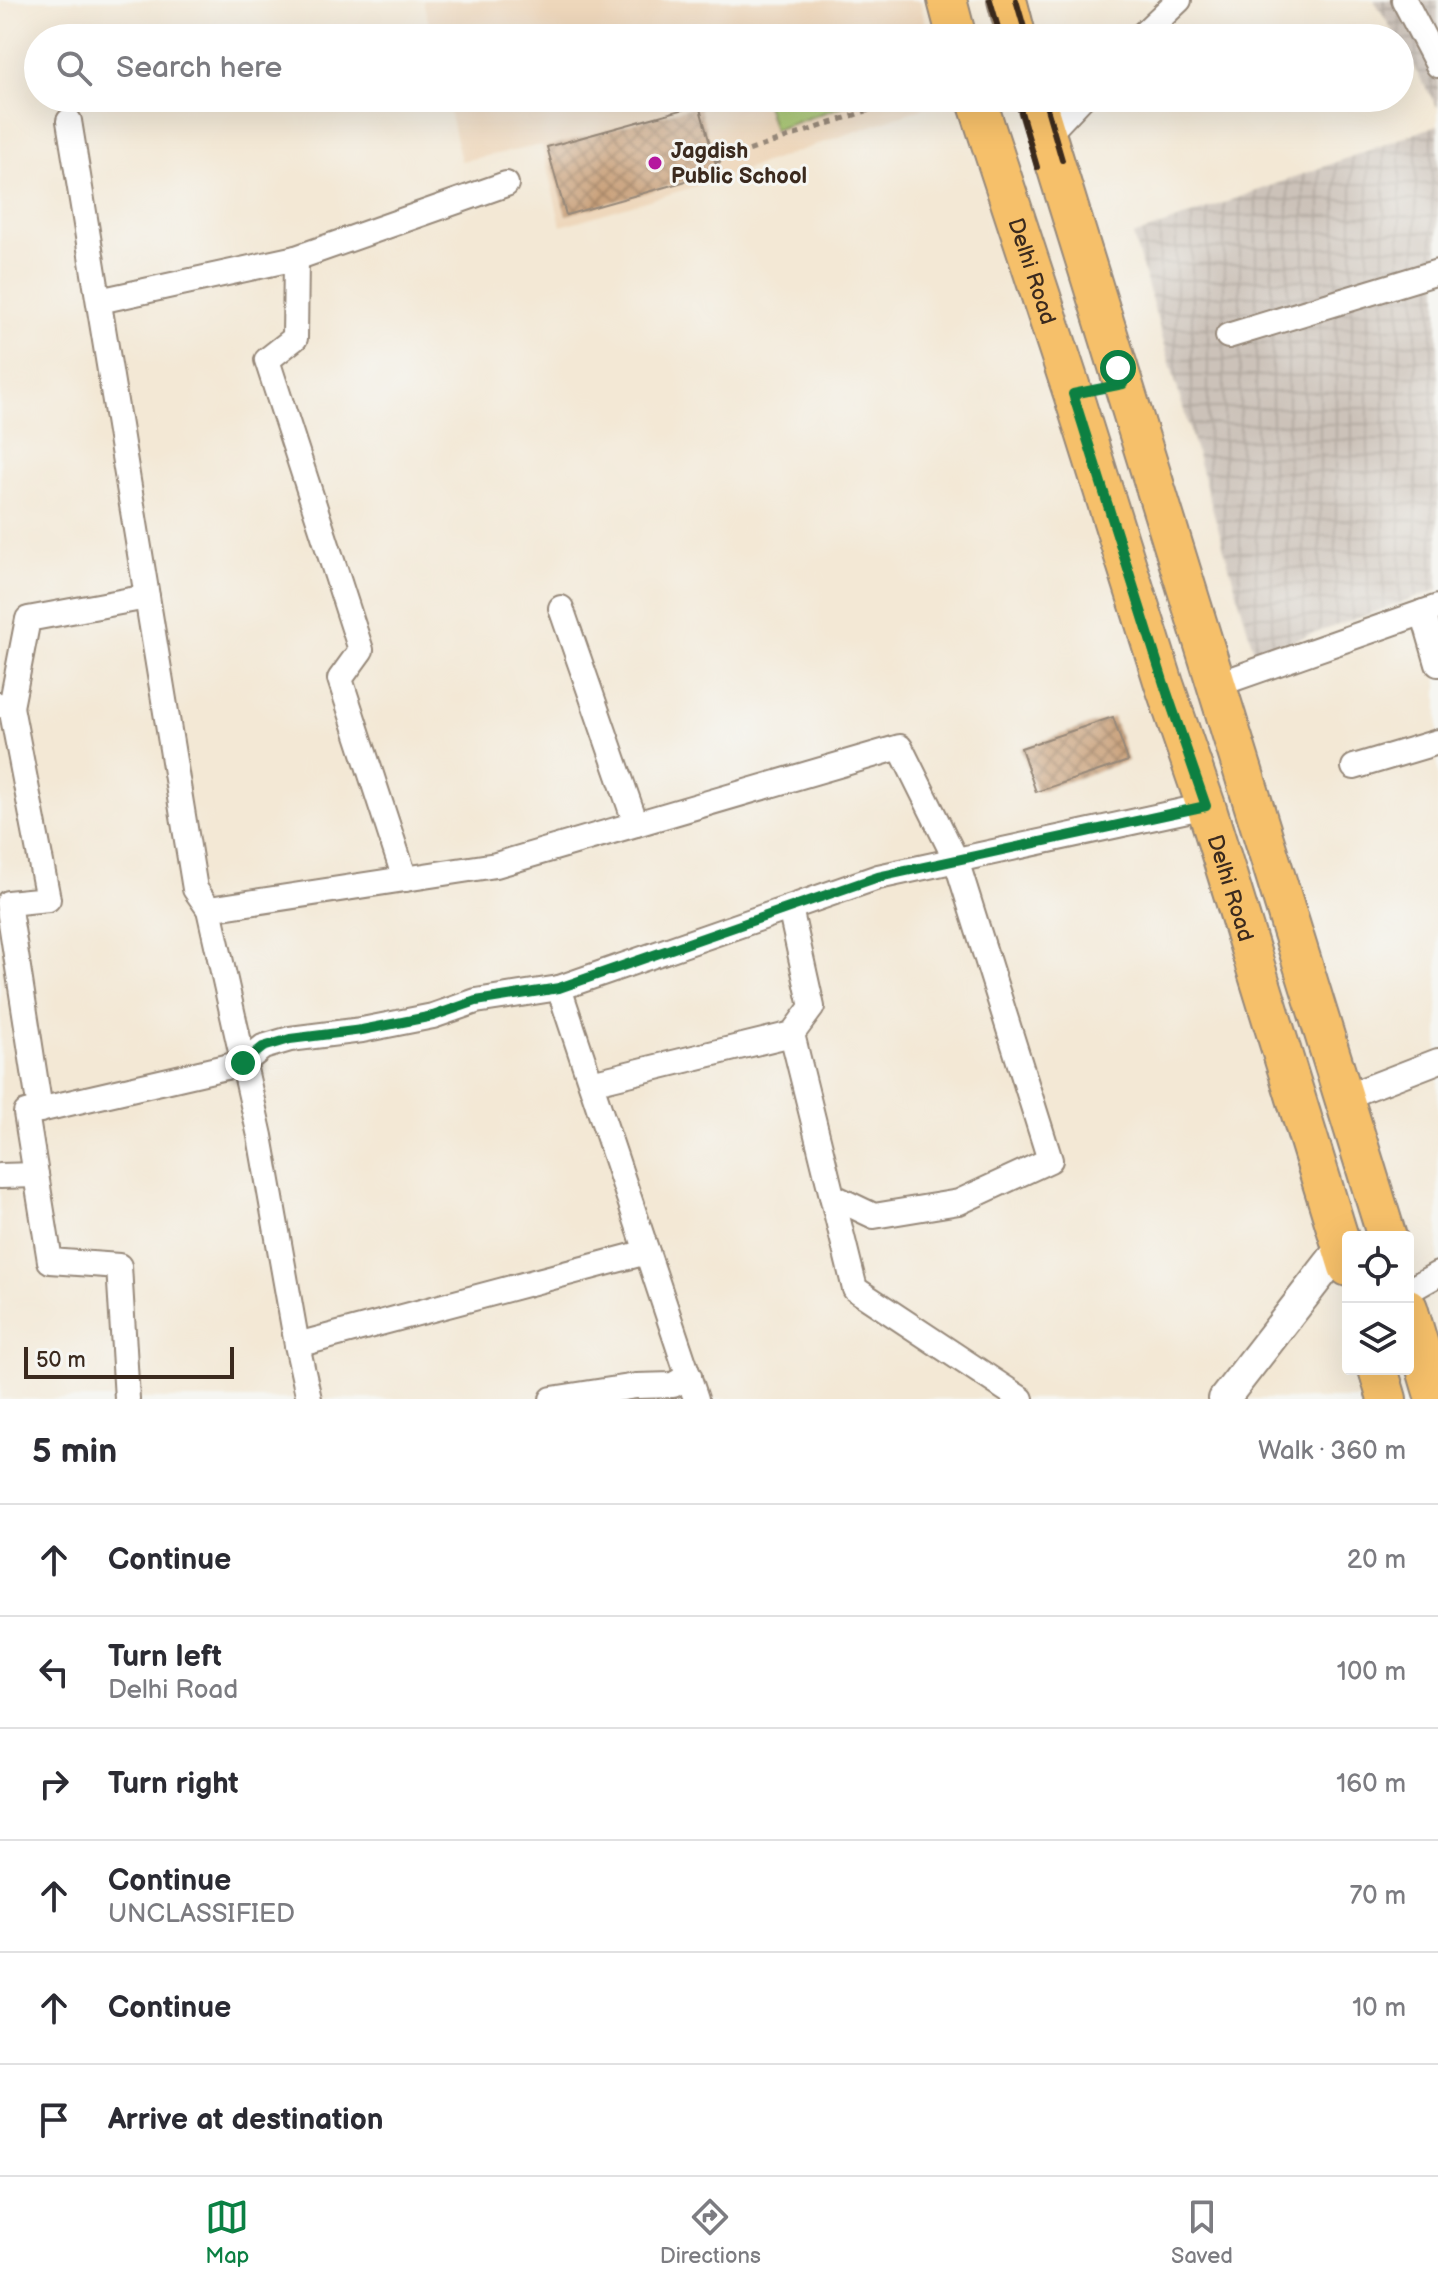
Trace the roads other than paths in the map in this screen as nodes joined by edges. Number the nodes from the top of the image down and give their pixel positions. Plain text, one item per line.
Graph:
1 (947, 0) edge
2 (1007, 0) edge
3 (1179, 0) edge
4 (1404, 0) edge
5 (953, 24) edge
6 (1013, 24) edge
7 (1154, 24) edge
8 (1438, 65) edge
9 (981, 112) edge
10 (1040, 112) edge
11 (1069, 112) edge
12 (69, 121) dead end
13 (1047, 135) junction
14 (506, 184) dead end
15 (296, 258) junction
16 (1438, 272) edge
17 (99, 301) junction
18 (1228, 336) dead end
19 (1123, 384) junction
20 (1073, 394) junction
21 (147, 597) junction
22 (561, 608) dead end
23 (1431, 610) edge
24 (1438, 664) edge
25 (1216, 685) junction
26 (5, 706) edge
27 (1438, 742) edge
28 (1354, 767) dead end
29 (1206, 806) junction
30 (636, 824) junction
31 (956, 860) junction
32 (405, 879) junction
33 (790, 908) junction
34 (209, 909) junction
35 (559, 988) junction
36 (792, 1034) junction
37 (1438, 1061) edge
38 (243, 1063) junction
39 (591, 1083) junction
40 (1345, 1097) junction
41 (40, 1110) junction
42 (36, 1175) junction
43 (0, 1176) edge
44 (832, 1196) junction
45 (1358, 1231) edge
46 (1361, 1231) edge
47 (647, 1252) junction
48 (1342, 1267) edge
49 (1438, 1274) edge
50 (1414, 1288) edge
51 (1414, 1328) edge
52 (297, 1345) junction
53 (1380, 1375) edge
54 (692, 1388) edge
55 (127, 1399) edge
56 (309, 1399) edge
57 (552, 1399) edge
58 (1021, 1399) edge
59 (1224, 1399) edge
60 (1387, 1399) edge
61 (1435, 1399) edge

1 - 5 main road
2 - 6 main road
3 - 7 street
4 - 8 street
9 - 20 main road, Delhi Road
10 - 13 main road, Delhi Road
11 - 13 street
12 - 17 street
13 - 19 main road, Delhi Road
14 - 15 street
15 - 17 street
15 - 32 street
16 - 18 street
17 - 21 street
19 - 20 main road
19 - 25 main road, Delhi Road
20 - 29 main road, Delhi Road
21 - 26 street
21 - 34 street
22 - 30 street
23 - 24 street
23 - 25 street
25 - 40 main road, Delhi Road
26 - 41 street
27 - 28 street
29 - 31 street
29 - 45 main road, Delhi Road
30 - 31 street
30 - 32 street
31 - 33 street
31 - 44 street
32 - 34 street
33 - 35 street
33 - 36 street
34 - 38 street
35 - 38 street
35 - 39 street
36 - 39 street
36 - 44 street
37 - 40 street
38 - 41 street
38 - 52 street
39 - 47 street
40 - 46 main road, Delhi Road
41 - 42 street
42 - 43 street
42 - 55 street
44 - 58 street
47 - 52 street
47 - 54 street
48 - 59 street
49 - 50 street
51 - 61 main road
52 - 56 street
53 - 60 main road
54 - 57 street

